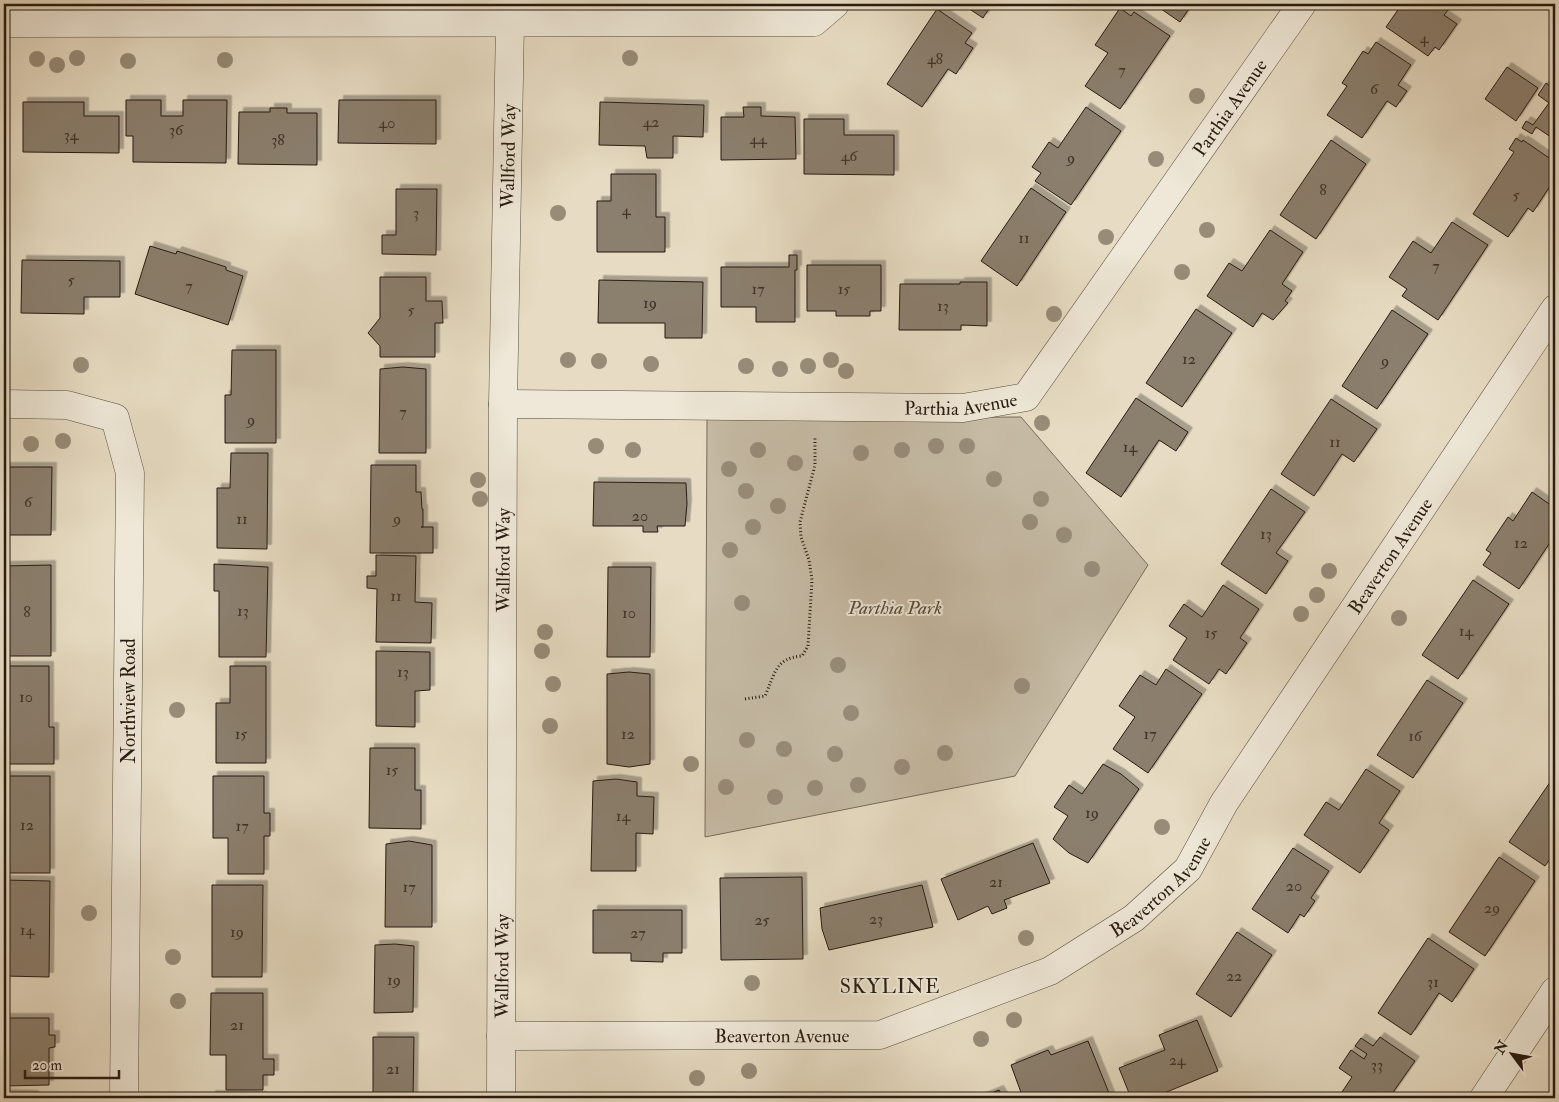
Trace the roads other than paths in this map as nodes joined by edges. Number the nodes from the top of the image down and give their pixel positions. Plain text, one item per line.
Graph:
1 (835, 4) edge
2 (1302, 4) edge
3 (4, 23) edge
4 (510, 23) junction
5 (1555, 309) edge
6 (4, 404) edge
7 (503, 404) junction
8 (1555, 991) edge
9 (501, 1036) junction
10 (124, 1098) edge
11 (501, 1098) edge
12 (1484, 1098) edge

1 - 4 street
2 - 7 street, Parthia Avenue
3 - 4 street
4 - 7 street, Wallford Way
5 - 9 street, Beaverton Avenue
6 - 10 street, Northview Road
7 - 9 street, Wallford Way
8 - 12 street
9 - 11 street, Wallford Way

